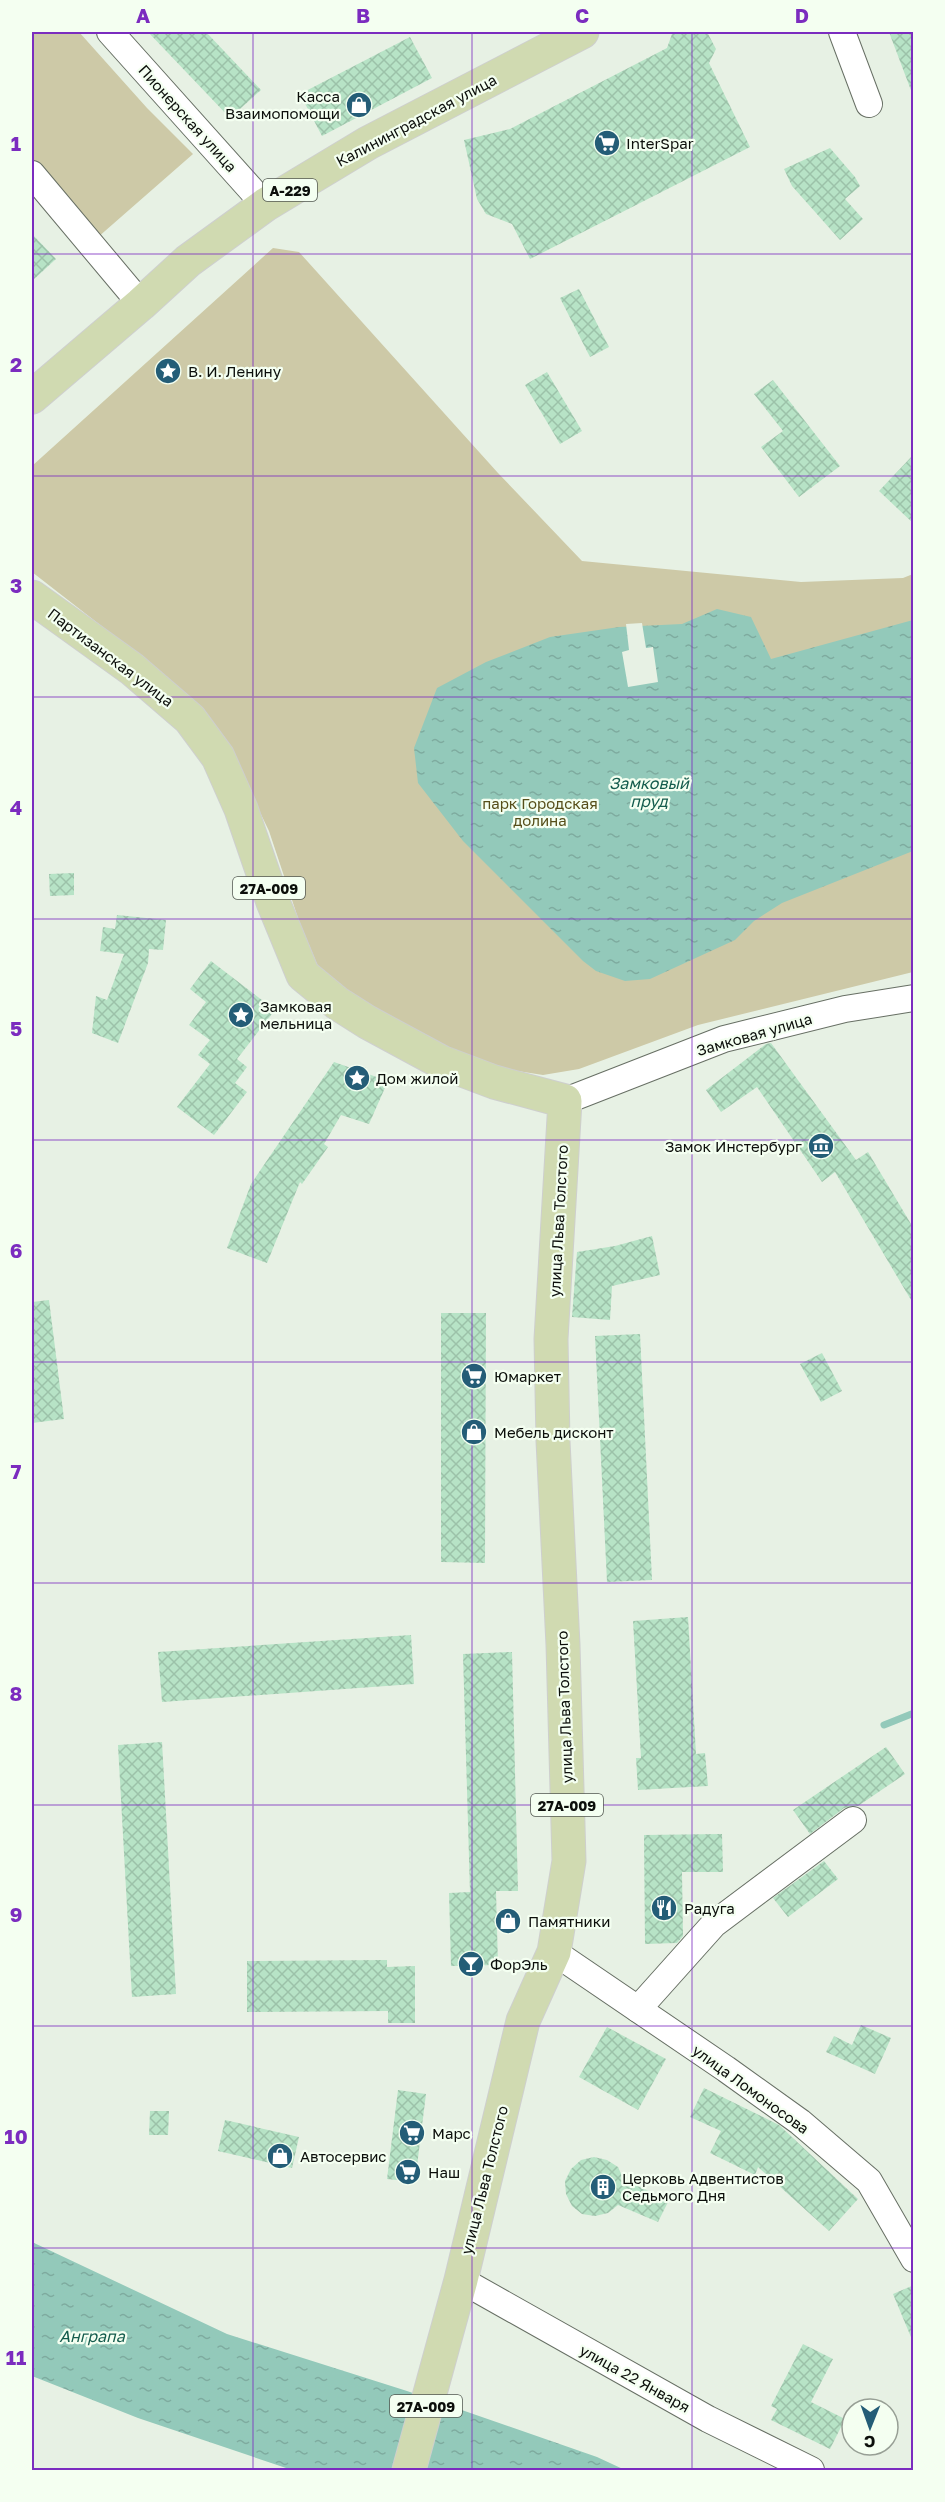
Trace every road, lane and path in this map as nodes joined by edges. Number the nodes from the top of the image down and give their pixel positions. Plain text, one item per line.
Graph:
1 (110, 32) edge
2 (582, 32) edge
3 (842, 32) edge
4 (869, 104) dead end
5 (32, 174) edge
6 (265, 205) junction
7 (141, 304) junction
8 (32, 397) edge
9 (32, 597) edge
10 (914, 998) edge
11 (565, 1101) junction
12 (853, 1820) dead end
13 (554, 1952) junction
14 (638, 2009) junction
15 (914, 2259) edge
16 (461, 2280) junction
17 (409, 2470) edge
18 (811, 2470) edge

1 - 6 street, Пионерская улица
2 - 6 main road, Калининградская улица / А-229
3 - 4 street
5 - 7 street
6 - 7 main road, Калининградская улица / А-229
7 - 8 main road, Калининградская улица / А-229
9 - 11 main road, Партизанская улица / 27А-009
10 - 11 street, Замковая улица
11 - 13 main road, улица Льва Толстого / 27А-009
12 - 14 street
13 - 14 street, улица Ломоносова
13 - 16 main road, улица Льва Толстого / 27А-009
14 - 15 street, улица Ломоносова
16 - 17 main road, улица Льва Толстого / 27А-009
16 - 18 street, улица 22 Января

